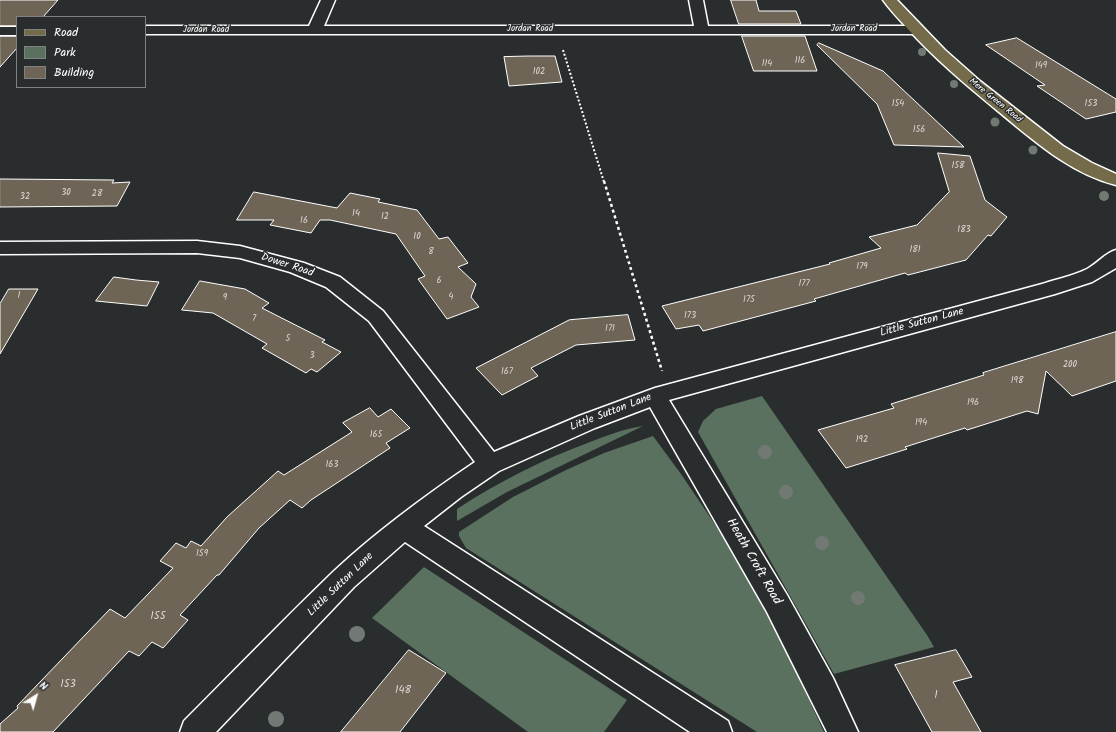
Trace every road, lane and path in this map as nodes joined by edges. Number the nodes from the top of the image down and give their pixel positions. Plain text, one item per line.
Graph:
1 (328, 0) edge
2 (696, 0) edge
3 (890, 0) edge
4 (315, 29) junction
5 (556, 29) junction
6 (702, 29) junction
7 (146, 30) edge
8 (916, 30) junction
9 (0, 31) edge
10 (16, 31) edge
11 (1116, 180) edge
12 (0, 248) edge
13 (1116, 256) edge
14 (661, 394) junction
15 (490, 464) junction
16 (404, 527) junction
17 (195, 732) edge
18 (717, 732) edge
19 (843, 732) edge

1 - 4 street
2 - 6 street
3 - 8 main road, Mere Green Road
4 - 5 street, Jordan Road
4 - 7 street, Jordan Road
5 - 6 street, Jordan Road
5 - 14 path
6 - 8 street, Jordan Road
8 - 11 main road, Mere Green Road
9 - 10 street
12 - 15 street, Dower Road
13 - 14 street, Little Sutton Lane
14 - 15 street, Little Sutton Lane
14 - 19 street, Heath Croft Road
15 - 16 street, Little Sutton Lane
16 - 17 street, Little Sutton Lane
16 - 18 street

